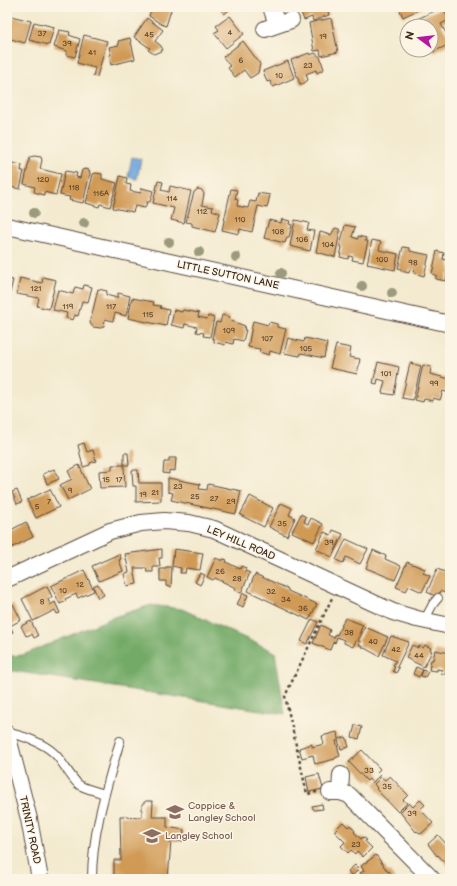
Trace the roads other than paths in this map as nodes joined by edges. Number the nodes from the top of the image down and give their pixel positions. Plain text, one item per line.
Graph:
1 (271, 7) edge
2 (278, 24) dead end
3 (7, 226) edge
4 (450, 324) edge
5 (7, 579) edge
6 (438, 598) dead end
7 (424, 621) junction
8 (450, 626) edge
9 (7, 734) edge
10 (120, 741) dead end
11 (341, 775) dead end
12 (104, 794) junction
13 (40, 879) edge
14 (92, 879) edge
15 (432, 879) edge

1 - 2 street
3 - 4 street, LITTLE SUTTON LANE
5 - 7 street, LEY HILL ROAD
6 - 7 lane
7 - 8 street, LEY HILL ROAD
9 - 12 lane
9 - 13 street, TRINITY ROAD
10 - 12 lane
11 - 15 street
12 - 14 lane

